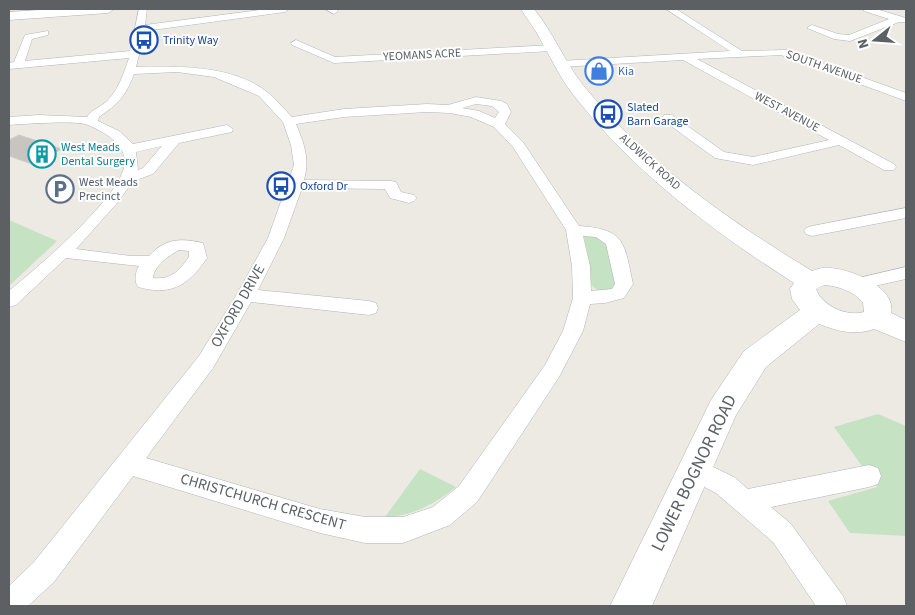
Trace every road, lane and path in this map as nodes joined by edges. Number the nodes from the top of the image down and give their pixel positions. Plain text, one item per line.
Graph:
1 (108, 9) edge
2 (143, 9) edge
3 (285, 9) edge
4 (527, 9) edge
5 (670, 9) edge
6 (867, 9) edge
7 (70, 10) edge
8 (251, 11) edge
9 (9, 16) edge
10 (226, 18) junction
11 (902, 20) edge
12 (812, 28) dead end
13 (140, 29) junction
14 (234, 29) dead end
15 (45, 33) dead end
16 (296, 43) dead end
17 (739, 54) junction
18 (556, 56) junction
19 (686, 57) junction
20 (131, 62) junction
21 (14, 66) edge
22 (906, 97) edge
23 (668, 118) dead end
24 (9, 121) edge
25 (92, 121) junction
26 (289, 121) junction
27 (226, 129) dead end
28 (174, 141) junction
29 (841, 141) junction
30 (129, 149) junction
31 (889, 167) dead end
32 (128, 178) junction
33 (296, 184) junction
34 (409, 198) dead end
35 (906, 213) edge
36 (574, 230) junction
37 (812, 231) dead end
38 (61, 252) junction
39 (154, 261) dead end
40 (906, 273) edge
41 (856, 284) junction
42 (246, 295) junction
43 (813, 296) junction
44 (582, 298) junction
45 (9, 301) edge
46 (369, 308) dead end
47 (876, 318) junction
48 (906, 332) edge
49 (129, 464) junction
50 (694, 468) junction
51 (869, 476) dead end
52 (745, 500) junction
53 (9, 605) edge
54 (631, 606) edge
55 (833, 606) edge

1 - 7 main road
2 - 13 street
3 - 8 street
4 - 18 main road, ALDWICK ROAD
5 - 17 street
6 - 11 street
7 - 9 main road
8 - 10 street
10 - 13 street
10 - 14 street
11 - 12 street
13 - 20 street
15 - 21 street
16 - 18 street, YEOMANS ACRE
17 - 19 street, YEOMANS ACRE
17 - 22 street, SOUTH AVENUE
18 - 19 street, YEOMANS ACRE
18 - 43 main road, ALDWICK ROAD
19 - 29 street, WEST AVENUE
20 - 21 street, OXFORD DRIVE
20 - 25 street
20 - 26 street, OXFORD DRIVE
23 - 29 street
24 - 25 street
25 - 30 street
26 - 33 street, OXFORD DRIVE
26 - 36 street, CHRISTCHURCH CRESCENT
27 - 28 street
28 - 30 street
28 - 32 street
29 - 31 street, WEST AVENUE
30 - 32 street
32 - 38 street
33 - 34 street
33 - 42 street, OXFORD DRIVE
35 - 37 street
36 - 44 street, CHRISTCHURCH CRESCENT
36 - 44 street
38 - 39 street
38 - 45 street
40 - 41 street
41 - 43 main road
41 - 47 main road
42 - 46 street
42 - 49 street, OXFORD DRIVE
43 - 47 main road, ALDWICK ROAD
43 - 50 main road, LOWER BOGNOR ROAD
44 - 49 street, CHRISTCHURCH CRESCENT
47 - 48 main road
49 - 53 street, OXFORD DRIVE
50 - 52 street
50 - 54 main road, LOWER BOGNOR ROAD
51 - 52 street
52 - 55 street

